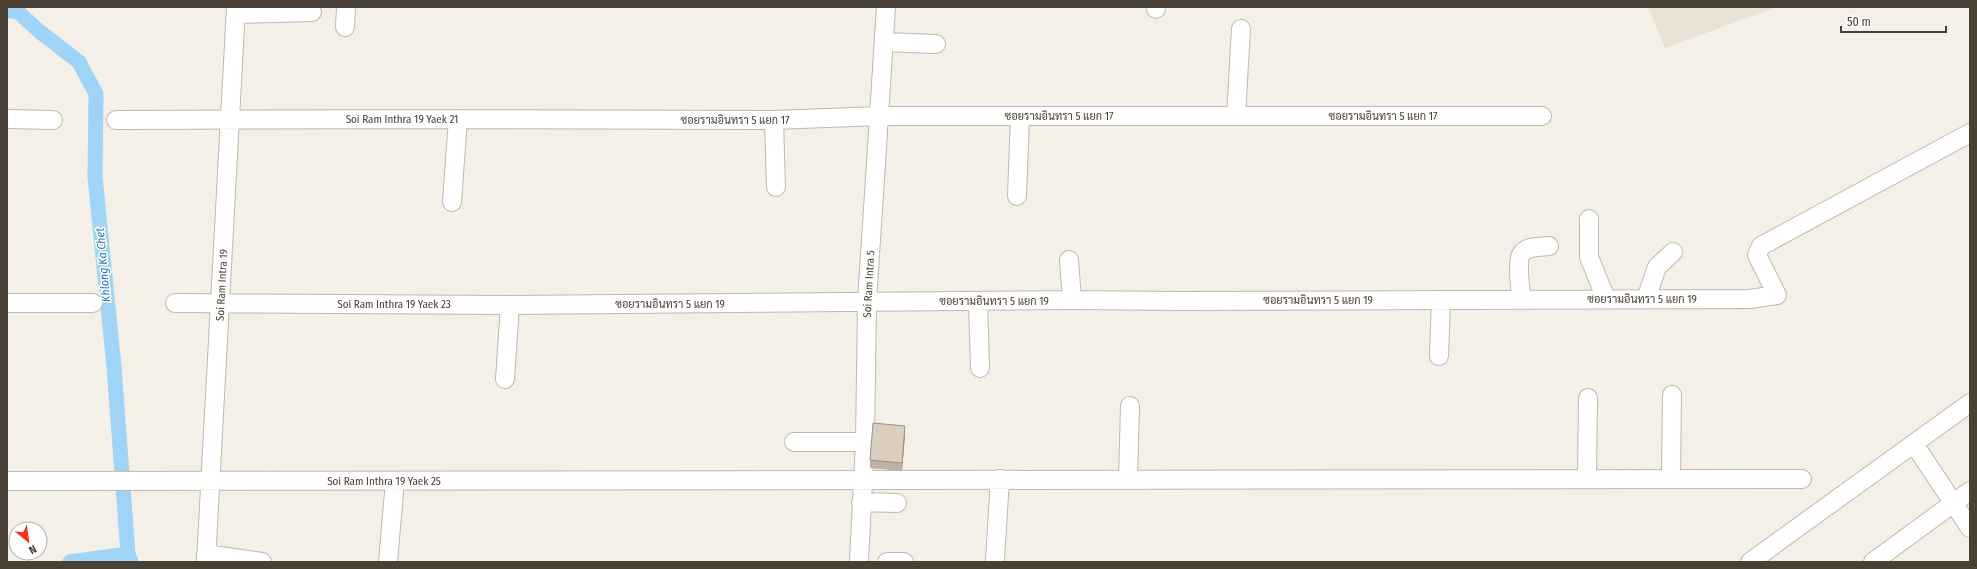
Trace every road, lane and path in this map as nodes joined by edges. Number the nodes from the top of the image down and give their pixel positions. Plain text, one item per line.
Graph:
1 (346, 7) edge
2 (886, 7) edge
3 (236, 10) edge
4 (312, 12) dead end
5 (345, 27) dead end
6 (1241, 29) dead end
7 (884, 42) junction
8 (936, 44) dead end
9 (880, 116) junction
10 (1020, 116) junction
11 (1236, 116) junction
12 (1542, 116) dead end
13 (458, 119) junction
14 (7, 120) edge
15 (53, 120) dead end
16 (116, 120) dead end
17 (229, 120) junction
18 (576, 120) joint
19 (774, 120) junction
20 (1970, 134) edge
21 (776, 187) dead end
22 (1017, 196) dead end
23 (452, 202) dead end
24 (1589, 219) dead end
25 (1549, 246) dead end
26 (1673, 252) dead end
27 (1069, 260) dead end
28 (1606, 299) junction
29 (1646, 299) junction
30 (1072, 300) junction
31 (1441, 300) junction
32 (1521, 300) junction
33 (867, 302) junction
34 (978, 302) junction
35 (7, 303) edge
36 (93, 303) dead end
37 (175, 303) dead end
38 (221, 303) junction
39 (567, 304) joint
40 (510, 305) junction
41 (1439, 356) dead end
42 (980, 368) dead end
43 (505, 379) dead end
44 (1672, 396) dead end
45 (1588, 398) dead end
46 (1970, 403) edge
47 (1130, 406) dead end
48 (794, 442) dead end
49 (865, 442) junction
50 (1914, 444) junction
51 (1587, 478) junction
52 (1671, 478) junction
53 (1128, 479) junction
54 (1802, 479) dead end
55 (210, 480) junction
56 (862, 480) junction
57 (1000, 480) junction
58 (7, 481) edge
59 (395, 481) junction
60 (1970, 491) edge
61 (861, 502) junction
62 (897, 503) dead end
63 (1953, 504) junction
64 (1970, 528) edge
65 (206, 558) edge
66 (995, 560) dead end
67 (262, 562) edge
68 (388, 562) edge
69 (860, 562) edge
70 (887, 562) edge
71 (904, 562) edge
72 (1750, 562) edge
73 (1873, 562) edge

1 - 5 street
2 - 7 street, Soi Ram Intra 5
3 - 4 street
3 - 17 street, Soi Ram Intra 19
6 - 11 street
7 - 8 street
7 - 9 street, Soi Ram Intra 5
9 - 10 street, ซอยรามอินทรา 5 แยก 17
9 - 19 street, ซอยรามอินทรา 5 แยก 17
9 - 33 street, Soi Ram Intra 5
10 - 11 street, ซอยรามอินทรา 5 แยก 17
10 - 22 street
11 - 12 street, ซอยรามอินทรา 5 แยก 17
13 - 17 street, Soi Ram Inthra 19 Yaek 21
13 - 18 street, Soi Ram Inthra 19 Yaek 21
13 - 23 street
14 - 15 street
16 - 17 street, Soi Ram Inthra 19 Yaek 21
17 - 38 street, Soi Ram Intra 19
18 - 19 street, ซอยรามอินทรา 5 แยก 17
19 - 21 street
20 - 29 street, ซอยรามอินทรา 5 แยก 19
24 - 28 street
25 - 32 street
26 - 29 street
27 - 30 street
28 - 29 street, ซอยรามอินทรา 5 แยก 19
28 - 32 street, ซอยรามอินทรา 5 แยก 19
30 - 31 street, ซอยรามอินทรา 5 แยก 19
30 - 34 street, ซอยรามอินทรา 5 แยก 19
31 - 32 street, ซอยรามอินทรา 5 แยก 19
31 - 41 street
33 - 34 street, ซอยรามอินทรา 5 แยก 19
33 - 39 street, ซอยรามอินทรา 5 แยก 19
33 - 49 street, Soi Ram Intra 5
34 - 42 street
35 - 36 street
37 - 38 street, Soi Ram Inthra 19 Yaek 23
38 - 40 street, Soi Ram Inthra 19 Yaek 23
38 - 55 street, Soi Ram Intra 19
39 - 40 street, Soi Ram Inthra 19 Yaek 23
40 - 43 street
44 - 52 street
45 - 51 street
46 - 50 street
47 - 53 street
48 - 49 street
49 - 56 street, Soi Ram Intra 5
50 - 63 street
50 - 72 street
51 - 52 street
51 - 53 street
52 - 54 street
53 - 57 street
55 - 58 street, Soi Ram Inthra 19 Yaek 25
55 - 59 street, Soi Ram Inthra 19 Yaek 25
55 - 65 street, Soi Ram Intra 19
56 - 57 street
56 - 59 street, Soi Ram Inthra 19 Yaek 25
56 - 61 street, Soi Ram Intra 5
57 - 66 street
59 - 68 street
60 - 63 street
61 - 62 street
61 - 69 street, Soi Ram Intra 5
63 - 64 street
63 - 73 street
65 - 67 street
70 - 71 street

